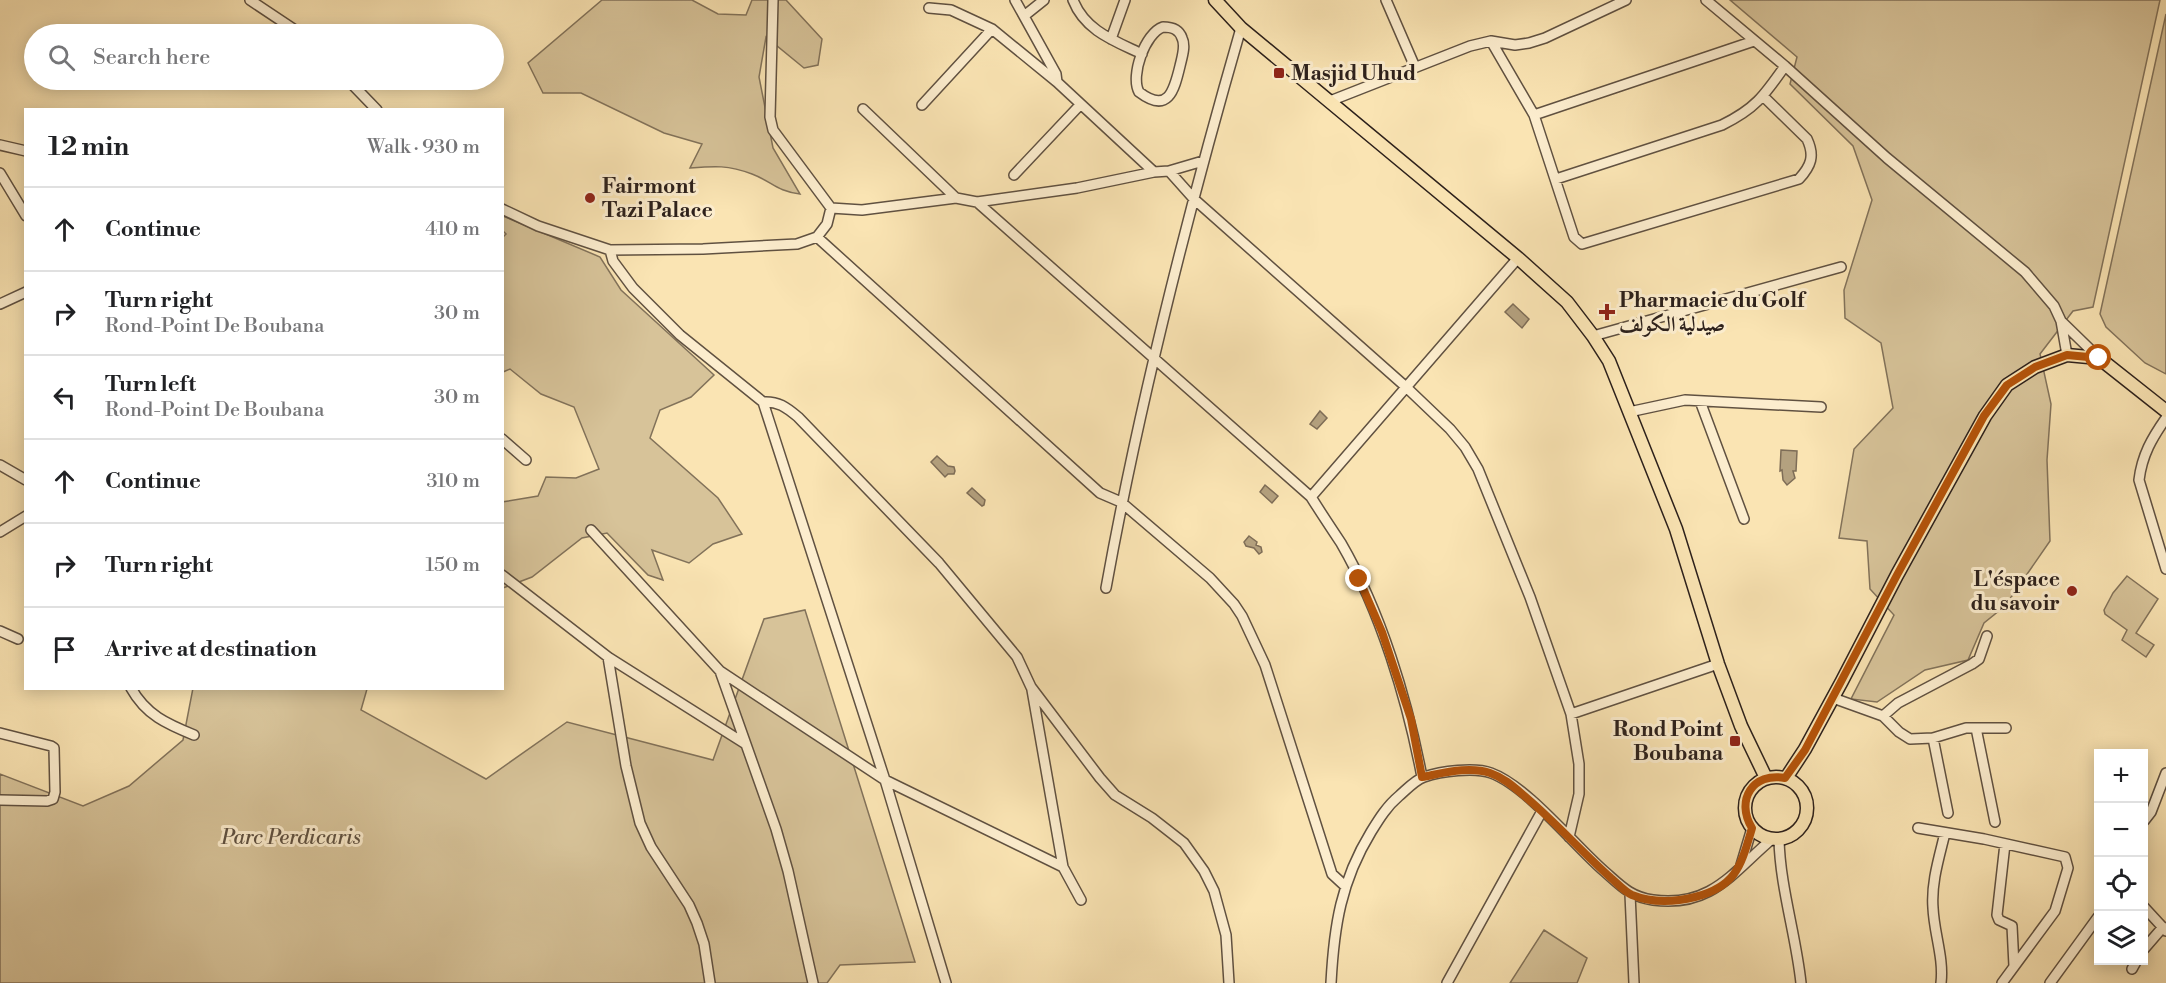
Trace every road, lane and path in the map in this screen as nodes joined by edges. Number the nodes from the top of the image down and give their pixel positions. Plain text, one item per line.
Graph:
1 (250, 0) edge
2 (773, 0) edge
3 (1015, 0) edge
4 (1044, 0) edge
5 (1073, 0) edge
6 (1125, 0) edge
7 (1215, 0) edge
8 (1386, 0) edge
9 (1626, 0) edge
10 (1706, 0) edge
11 (929, 8) dead end
12 (1024, 16) junction
13 (286, 24) edge
14 (1241, 28) junction
15 (992, 29) junction
16 (1111, 39) junction
17 (1491, 41) junction
18 (1754, 41) junction
19 (1143, 54) junction
20 (1785, 66) junction
21 (1415, 67) junction
22 (1057, 82) junction
23 (358, 90) edge
24 (1763, 96) junction
25 (1330, 101) junction
26 (922, 105) dead end
27 (1080, 105) junction
28 (375, 108) edge
29 (862, 109) dead end
30 (1534, 115) junction
31 (0, 145) edge
32 (24, 151) edge
33 (1203, 161) junction
34 (1168, 171) junction
35 (1154, 172) junction
36 (0, 173) edge
37 (1014, 175) dead end
38 (1556, 179) junction
39 (956, 198) junction
40 (1194, 199) junction
41 (977, 202) junction
42 (831, 208) junction
43 (504, 210) edge
44 (24, 213) edge
45 (817, 237) junction
46 (610, 250) junction
47 (1518, 258) junction
48 (1841, 267) dead end
49 (24, 293) edge
50 (0, 304) edge
51 (2061, 321) junction
52 (1593, 336) junction
53 (2067, 355) junction
54 (2099, 358) junction
55 (1154, 360) junction
56 (1406, 387) junction
57 (1700, 401) junction
58 (763, 402) junction
59 (1821, 407) dead end
60 (2166, 411) edge
61 (1629, 412) junction
62 (2166, 418) edge
63 (504, 441) edge
64 (526, 460) dead end
65 (0, 465) edge
66 (24, 479) edge
67 (1311, 497) junction
68 (1121, 502) junction
69 (24, 517) edge
70 (1744, 519) dead end
71 (591, 530) dead end
72 (0, 532) edge
73 (2166, 569) edge
74 (504, 577) edge
75 (1106, 588) dead end
76 (0, 631) edge
77 (1987, 636) dead end
78 (18, 639) dead end
79 (608, 657) junction
80 (1718, 664) junction
81 (720, 671) junction
82 (1031, 687) junction
83 (132, 690) edge
84 (1833, 698) junction
85 (1571, 714) junction
86 (1882, 716) junction
87 (1976, 728) junction
88 (2006, 728) dead end
89 (0, 733) edge
90 (194, 735) dead end
91 (1933, 738) junction
92 (744, 743) junction
93 (1805, 750) junction
94 (2166, 773) edge
95 (1422, 777) junction
96 (1785, 778) junction
97 (885, 780) junction
98 (1761, 781) junction
99 (1798, 785) junction
100 (0, 800) edge
101 (1542, 811) junction
102 (1948, 813) dead end
103 (2148, 816) edge
104 (1995, 822) dead end
105 (1752, 828) junction
106 (1918, 828) dead end
107 (1945, 833) junction
108 (1569, 837) junction
109 (1776, 839) junction
110 (2005, 844) junction
111 (1741, 865) junction
112 (1063, 867) junction
113 (1345, 886) junction
114 (1630, 894) junction
115 (1080, 900) dead end
116 (2147, 911) edge
117 (2094, 922) edge
118 (2164, 929) edge
119 (2148, 946) edge
120 (2014, 966) junction
121 (710, 983) edge
122 (813, 983) edge
123 (946, 983) edge
124 (1229, 983) edge
125 (1331, 983) edge
126 (1447, 983) edge
127 (1634, 983) edge
128 (1801, 983) edge
129 (1941, 983) edge
130 (2002, 983) edge
131 (2050, 983) edge

1 - 13 street
2 - 42 street
3 - 12 street
4 - 12 street
5 - 16 street
6 - 16 street
7 - 14 main road
8 - 21 street
9 - 17 street
10 - 18 street
11 - 15 street
12 - 22 street
14 - 25 main road
14 - 33 street
15 - 22 street
15 - 26 street
16 - 19 street
17 - 21 street
17 - 30 street
18 - 20 street
18 - 30 street
19 - 19 street
20 - 24 street
20 - 51 street
21 - 25 street
22 - 27 street
23 - 28 street
24 - 38 street
24 - 38 street
25 - 47 main road
27 - 35 street
27 - 37 street
29 - 39 street
30 - 38 street
31 - 32 street
33 - 34 street
33 - 40 street
34 - 35 street
34 - 40 street
35 - 41 street
36 - 44 street
39 - 41 street
39 - 42 street
40 - 55 street
40 - 56 street
41 - 55 street
42 - 45 street
43 - 46 street
45 - 46 street
45 - 68 street
46 - 58 street
47 - 52 main road
47 - 56 street
48 - 52 street
49 - 50 street
51 - 53 street
51 - 54 street
52 - 61 main road
53 - 54 main road
53 - 84 main road
54 - 60 main road
55 - 67 street
55 - 68 street
56 - 67 street
56 - 85 street
57 - 59 street
57 - 61 street
57 - 70 street
58 - 82 street
58 - 97 street
61 - 80 main road
62 - 73 street
63 - 64 street
65 - 66 street
67 - 95 street
68 - 75 street
68 - 113 street
69 - 72 street
71 - 81 street
74 - 79 street
76 - 78 street
77 - 86 street
79 - 92 street
79 - 121 street
80 - 85 street
80 - 98 main road
81 - 92 street
81 - 97 street
82 - 112 street
82 - 124 street
83 - 90 street
84 - 86 street
84 - 93 main road
85 - 108 street
86 - 91 street
87 - 88 street
87 - 91 street
87 - 104 street
89 - 100 street
91 - 102 street
92 - 122 street
93 - 96 main road
93 - 99 main road
94 - 103 street
95 - 101 street
95 - 113 street
96 - 98 main road
96 - 99 main road
97 - 112 street
97 - 123 street
98 - 105 main road
99 - 109 main road
101 - 108 street
101 - 126 street
105 - 109 main road
105 - 111 street
106 - 107 street
107 - 110 street
107 - 129 street
108 - 114 street
109 - 111 street
109 - 128 street
110 - 120 street
110 - 120 street
111 - 114 street
112 - 115 street
113 - 125 street
114 - 127 street
116 - 118 street
117 - 131 street
118 - 119 street
120 - 130 street

